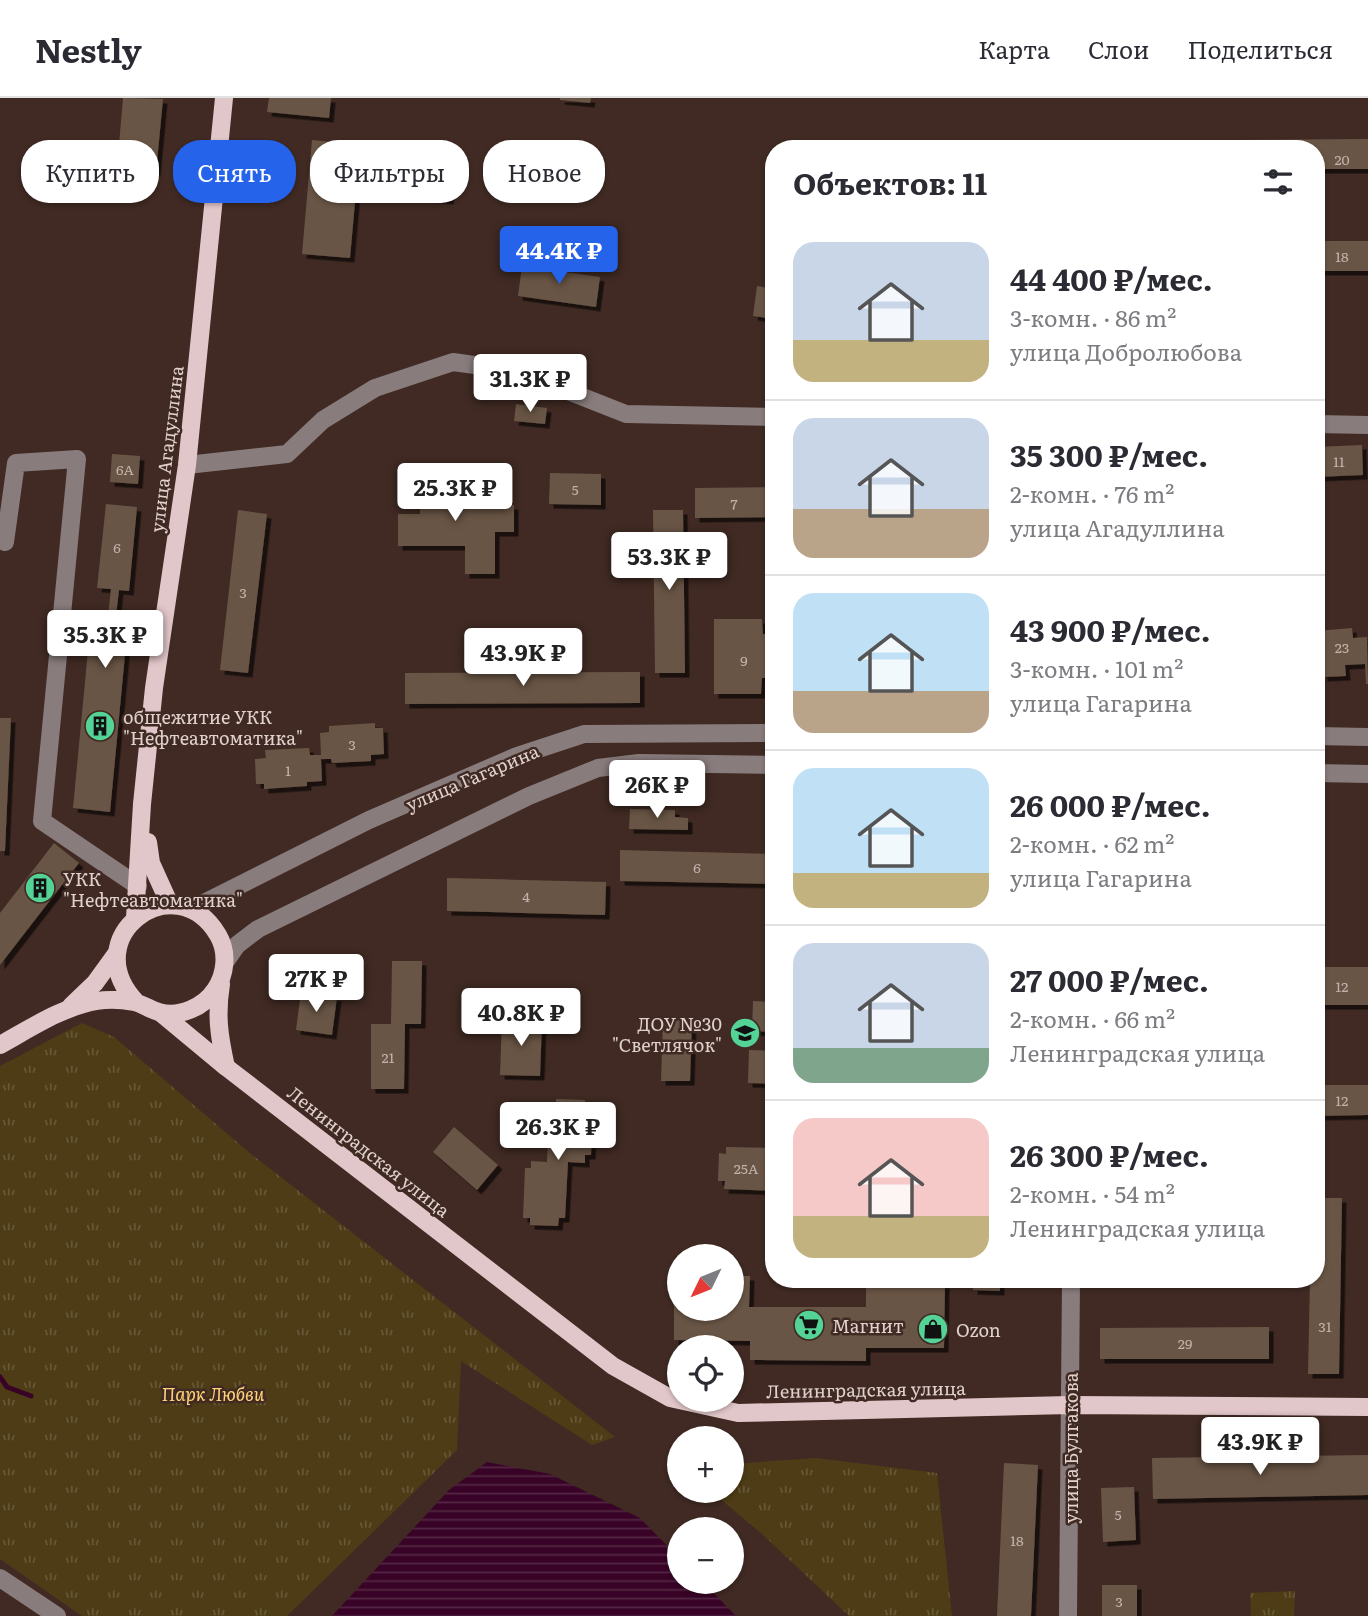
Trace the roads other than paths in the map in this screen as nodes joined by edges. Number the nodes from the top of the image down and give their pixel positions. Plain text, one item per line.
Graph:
1 (224, 98) edge
2 (765, 416) edge
3 (1325, 425) edge
4 (1368, 425) edge
5 (187, 464) junction
6 (5, 542) dead end
7 (765, 733) edge
8 (1325, 736) edge
9 (1368, 737) edge
10 (765, 765) edge
11 (1325, 773) edge
12 (1368, 774) edge
13 (142, 804) junction
14 (138, 886) junction
15 (170, 905) junction
16 (192, 909) junction
17 (135, 918) junction
18 (116, 954) junction
19 (225, 961) junction
20 (221, 980) junction
21 (136, 1002) junction
22 (69, 1008) junction
23 (161, 1013) junction
24 (0, 1045) edge
25 (226, 1067) junction
26 (1071, 1288) edge
27 (1070, 1405) junction
28 (1368, 1407) edge
29 (0, 1578) edge
30 (57, 1616) edge
31 (1068, 1616) edge

1 - 5 main road, улица Агадуллина
2 - 5 street
3 - 4 street
5 - 13 main road, улица Агадуллина
6 - 14 street
7 - 16 street, улица Гагарина
8 - 9 street
10 - 19 street
11 - 12 street
13 - 14 main road
13 - 15 main road
14 - 17 main road
15 - 16 main road
15 - 17 main road
16 - 19 main road
17 - 18 main road
18 - 21 main road
18 - 22 main road
19 - 20 main road
20 - 23 main road
20 - 25 main road
21 - 22 main road
21 - 23 main road
22 - 24 main road
23 - 25 main road, Ленинградская улица
25 - 27 main road, Ленинградская улица
26 - 27 street, улица Булгакова
27 - 28 main road, Ленинградская улица
27 - 31 street, улица Булгакова
29 - 30 street

